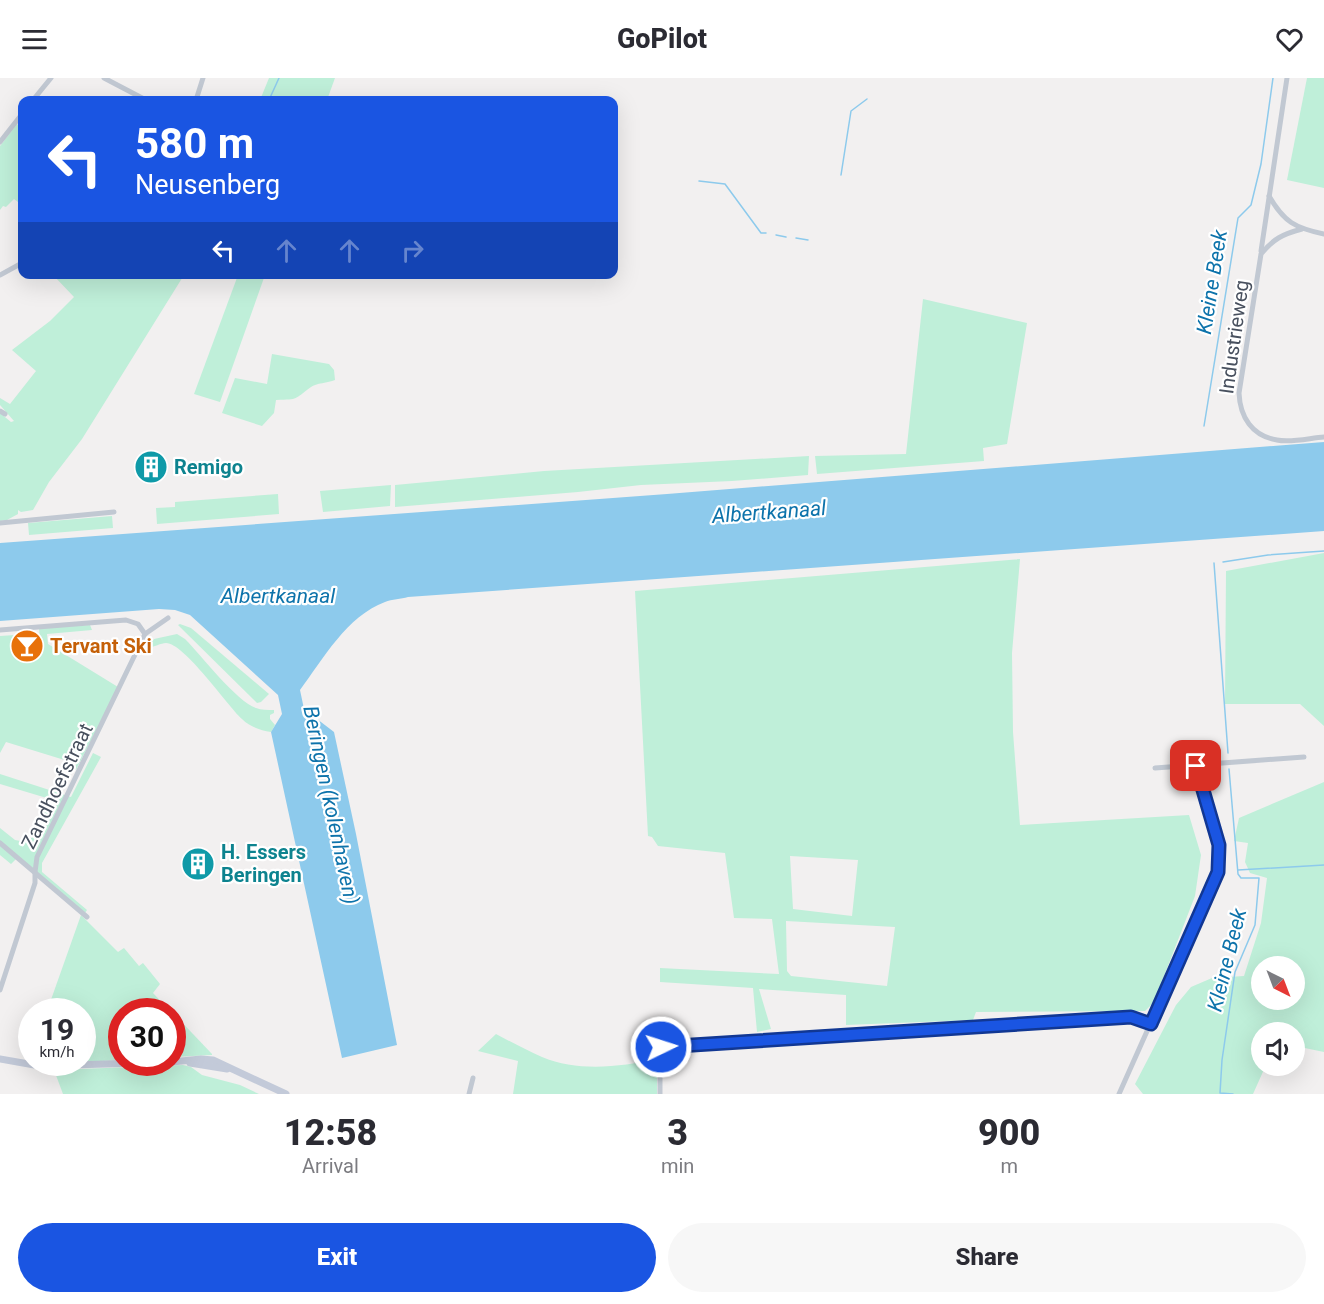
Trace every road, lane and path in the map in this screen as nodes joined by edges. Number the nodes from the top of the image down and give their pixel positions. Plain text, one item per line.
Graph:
1 (51, 78) edge
2 (104, 78) edge
3 (203, 78) edge
4 (1287, 78) edge
5 (36, 96) edge
6 (138, 96) edge
7 (197, 96) edge
8 (18, 119) edge
9 (0, 142) edge
10 (1269, 196) junction
11 (1302, 229) junction
12 (1324, 234) edge
13 (1261, 254) junction
14 (18, 265) edge
15 (0, 275) edge
16 (1324, 437) edge
17 (114, 512) dead end
18 (0, 523) edge
19 (168, 618) dead end
20 (0, 630) edge
21 (146, 634) junction
22 (1304, 757) dead end
23 (1196, 766) junction
24 (1155, 768) dead end
25 (0, 843) edge
26 (34, 872) junction
27 (87, 917) dead end
28 (0, 990) edge
29 (660, 1023) dead end
30 (1151, 1024) junction
31 (661, 1047) junction
32 (0, 1059) edge
33 (186, 1061) edge
34 (108, 1065) edge
35 (473, 1078) dead end
36 (286, 1094) edge
37 (469, 1094) edge
38 (660, 1094) edge
39 (1119, 1094) edge

1 - 5 street
2 - 6 street
3 - 7 street
4 - 10 street, Industrieweg
8 - 9 street
10 - 11 street
10 - 13 street, Industrieweg
11 - 12 street
11 - 13 street, Industrieweg
13 - 16 street, Industrieweg
14 - 15 street
17 - 18 street
19 - 21 street, Zandhoefstraat
20 - 21 street
21 - 26 street, Zandhoefstraat
22 - 23 street
23 - 24 street
23 - 30 street
25 - 26 street
26 - 27 street
26 - 28 street, Zandhoefstraat
29 - 31 street
30 - 31 street
30 - 39 street
31 - 38 street
32 - 34 street
33 - 36 street
35 - 37 street

